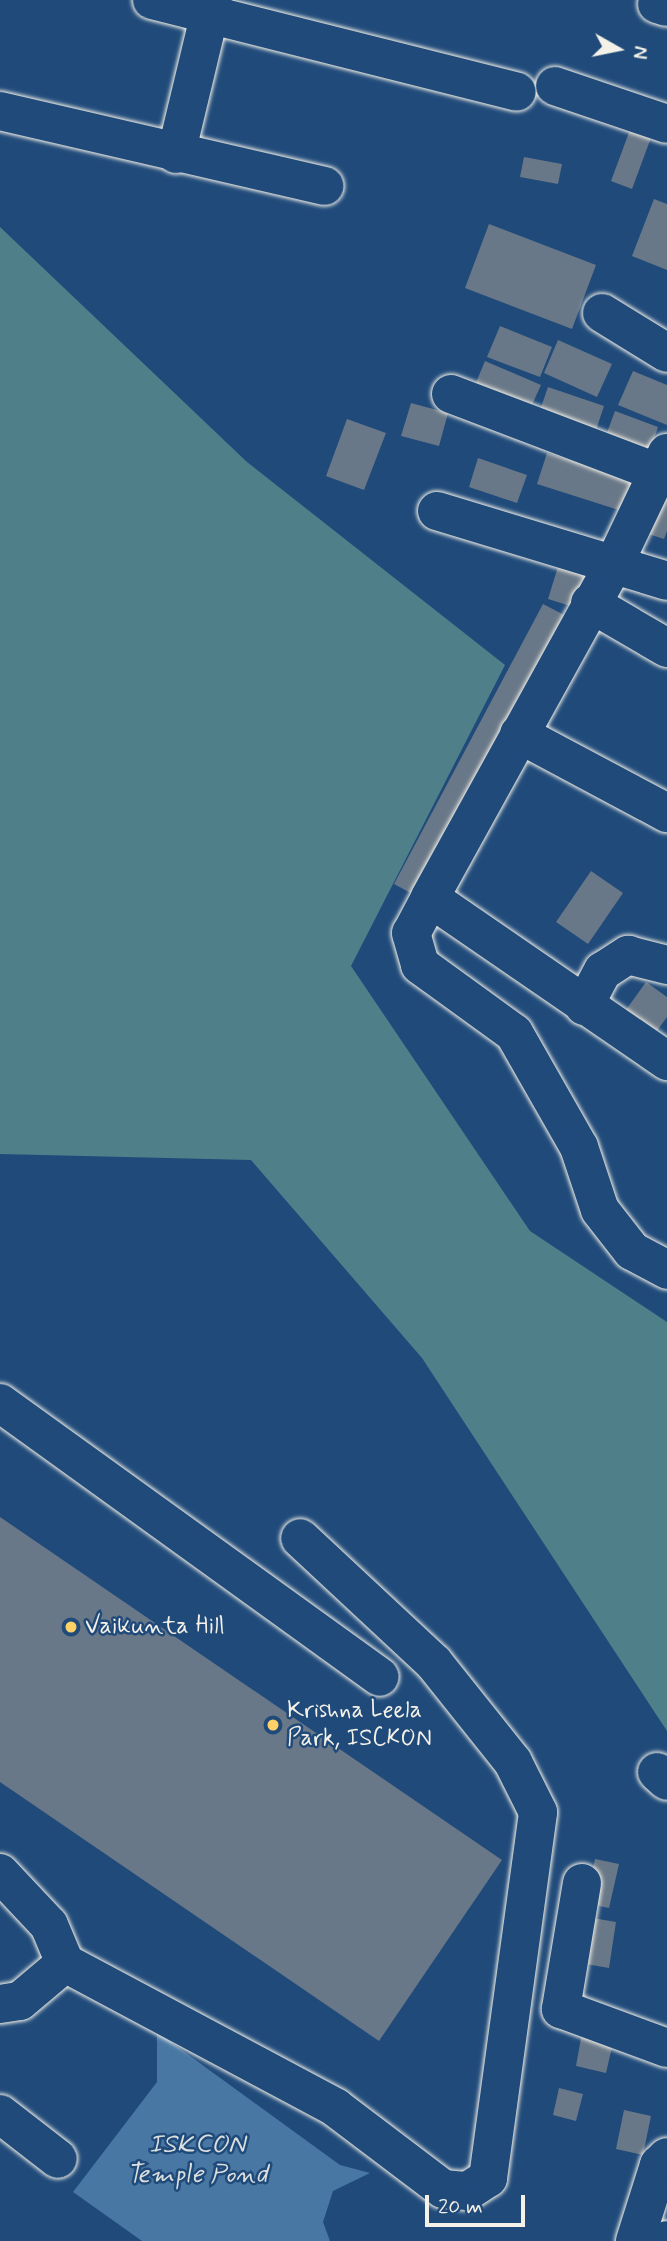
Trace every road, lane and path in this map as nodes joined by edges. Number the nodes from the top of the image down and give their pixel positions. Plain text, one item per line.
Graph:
1 (152, 0) edge
2 (211, 8) edge
3 (555, 86) dead end
4 (517, 92) dead end
5 (0, 111) edge
6 (667, 124) edge
7 (176, 154) junction
8 (324, 186) dead end
9 (602, 313) dead end
10 (667, 352) edge
11 (451, 394) dead end
12 (663, 466) edge
13 (437, 511) dead end
14 (614, 564) junction
15 (667, 581) edge
16 (590, 603) junction
17 (667, 648) edge
18 (519, 734) junction
19 (667, 813) edge
20 (430, 898) junction
21 (667, 965) edge
22 (584, 1006) junction
23 (667, 1061) edge
24 (667, 1270) edge
25 (0, 1403) edge
26 (300, 1538) dead end
27 (380, 1677) dead end
28 (0, 1873) edge
29 (582, 1883) dead end
30 (65, 1964) junction
31 (0, 2004) edge
32 (667, 2048) edge
33 (0, 2114) edge
34 (667, 2157) edge
35 (58, 2159) dead end
36 (635, 2241) edge

1 - 2 street
2 - 4 street
2 - 7 street
3 - 6 street
5 - 7 street
7 - 8 street
9 - 10 street
11 - 12 street
12 - 14 street
13 - 14 street
14 - 15 street
14 - 16 street
16 - 17 street
16 - 18 street
18 - 19 street
18 - 20 street
20 - 22 street
20 - 24 street
21 - 22 street
22 - 23 street
25 - 27 street
26 - 30 street
28 - 30 street
29 - 32 street
30 - 31 street
33 - 35 street
34 - 36 street

